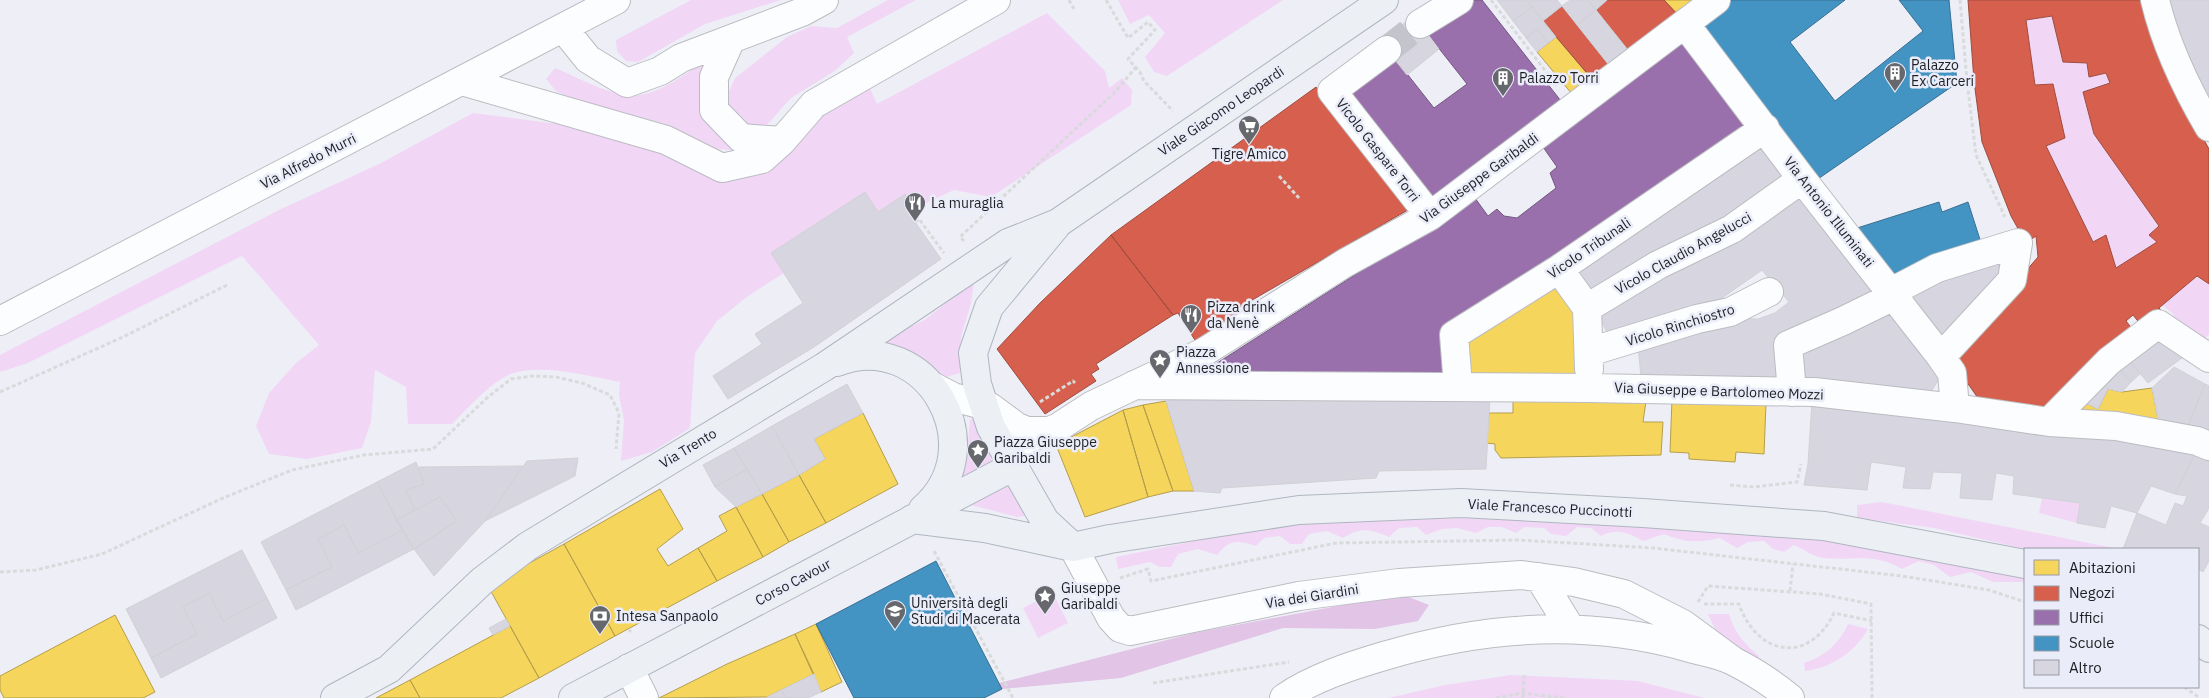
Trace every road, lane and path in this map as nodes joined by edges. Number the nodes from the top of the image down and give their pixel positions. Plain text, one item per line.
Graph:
1 (616, 0) edge
2 (824, 0) edge
3 (996, 0) edge
4 (1069, 0) edge
5 (1106, 0) edge
6 (1384, 0) edge
7 (1459, 0) edge
8 (1491, 0) edge
9 (1716, 0) edge
10 (1960, 0) edge
11 (2156, 0) edge
12 (1074, 9) dead end
13 (1420, 24) tunnel mouth
14 (563, 28) junction
15 (1688, 28) junction
16 (731, 39) junction
17 (1387, 50) tunnel mouth
18 (1136, 67) junction
19 (462, 81) junction
20 (1574, 108) junction
21 (1177, 115) dead end
22 (2209, 127) edge
23 (1765, 128) junction
24 (782, 141) junction
25 (1279, 176) dead end
26 (1802, 179) junction
27 (1299, 198) dead end
28 (1430, 216) junction
29 (915, 222) dead end
30 (1058, 223) junction
31 (965, 243) dead end
32 (2018, 243) junction
33 (947, 258) dead end
34 (1558, 269) junction
35 (228, 285) dead end
36 (1769, 292) dead end
37 (1892, 294) junction
38 (1587, 308) junction
39 (0, 321) edge
40 (1588, 352) junction
41 (1941, 358) junction
42 (2209, 358) edge
43 (824, 367) junction
44 (1134, 385) junction
45 (1458, 386) junction
46 (934, 388) junction
47 (1589, 388) junction
48 (0, 392) edge
49 (1792, 392) junction
50 (982, 403) junction
51 (1955, 408) junction
52 (2049, 422) junction
53 (1051, 431) junction
54 (2209, 446) edge
55 (616, 449) dead end
56 (1801, 464) dead end
57 (1014, 466) junction
58 (1730, 486) dead end
59 (912, 519) junction
60 (1073, 547) junction
61 (934, 551) dead end
62 (1793, 564) dead end
63 (2024, 564) edge
64 (0, 572) edge
65 (1539, 578) junction
66 (1114, 580) dead end
67 (1151, 581) dead end
68 (1708, 586) dead end
69 (1790, 592) junction
70 (1696, 604) dead end
71 (1872, 621) junction
72 (1571, 629) junction
73 (2199, 640) edge
74 (2209, 648) edge
75 (1732, 660) junction
76 (629, 668) junction
77 (1524, 675) dead end
78 (1153, 682) dead end
79 (2185, 688) edge
80 (1522, 693) junction
81 (1290, 694) edge
82 (335, 698) edge
83 (573, 698) edge
84 (644, 698) edge
85 (1013, 698) edge
86 (1496, 698) edge
87 (1522, 698) edge
88 (1564, 698) edge
89 (1790, 698) edge
90 (1872, 698) edge
91 (2200, 698) edge

1 - 14 street, Via Alfredo Murri
2 - 16 street
3 - 24 street
4 - 12 path
5 - 18 path
6 - 30 main road, Viale Giacomo Leopardi
7 - 13 street
8 - 20 path
9 - 15 street, Via Giuseppe Garibaldi
10 - 32 path
11 - 22 street
14 - 16 street
14 - 19 street, Via Alfredo Murri
15 - 20 street, Via Giuseppe Garibaldi
15 - 23 street, Via Antonio Illuminati
16 - 24 street
17 - 28 street, Vicolo Gaspare Torri
18 - 21 path
18 - 31 path
19 - 24 street
19 - 39 street, Via Alfredo Murri
20 - 28 street, Via Giuseppe Garibaldi
23 - 26 street, Via Antonio Illuminati
23 - 34 street, Vicolo Tribunali
25 - 27 path
26 - 37 street, Via Antonio Illuminati
26 - 38 street, Vicolo Claudio Angelucci
28 - 44 street, Via Giuseppe Garibaldi
29 - 33 path
30 - 43 main road, Via Trento
30 - 50 main road
32 - 37 street
32 - 41 street
34 - 38 street
34 - 45 street, Vicolo Tribunali
35 - 48 path
36 - 40 street, Vicolo Rinchiostro
37 - 41 street, Via Antonio Illuminati
37 - 49 street
38 - 40 street
40 - 47 street
41 - 51 street, Via Antonio Illuminati
42 - 52 street
43 - 46 main road
43 - 82 main road, Via Trento
44 - 45 street, Via Giuseppe e Bartolomeo Mozzi
44 - 53 street
45 - 47 street, Via Giuseppe e Bartolomeo Mozzi
46 - 50 street
46 - 59 main road
47 - 49 street, Via Giuseppe e Bartolomeo Mozzi
49 - 51 street, Via Giuseppe e Bartolomeo Mozzi
50 - 53 street
50 - 57 main road
51 - 52 street, Via Giuseppe e Bartolomeo Mozzi
52 - 54 street, Via Giuseppe e Bartolomeo Mozzi
53 - 57 street
55 - 64 path
56 - 58 path
57 - 59 main road, Corso Cavour
57 - 60 main road
59 - 60 main road
59 - 76 main road, Corso Cavour
60 - 63 main road, Viale Francesco Puccinotti
60 - 65 street, Via dei Giardini
61 - 85 path
62 - 69 path
65 - 72 street
65 - 75 street, Via dei Giardini
66 - 67 path
68 - 69 path
69 - 71 path
70 - 71 path
71 - 90 path
72 - 75 street
72 - 81 street
73 - 74 main road
75 - 89 street
76 - 83 main road, Corso Cavour
76 - 84 street
77 - 80 path
78 - 81 path
79 - 91 path
80 - 86 path
80 - 87 path
80 - 88 path

